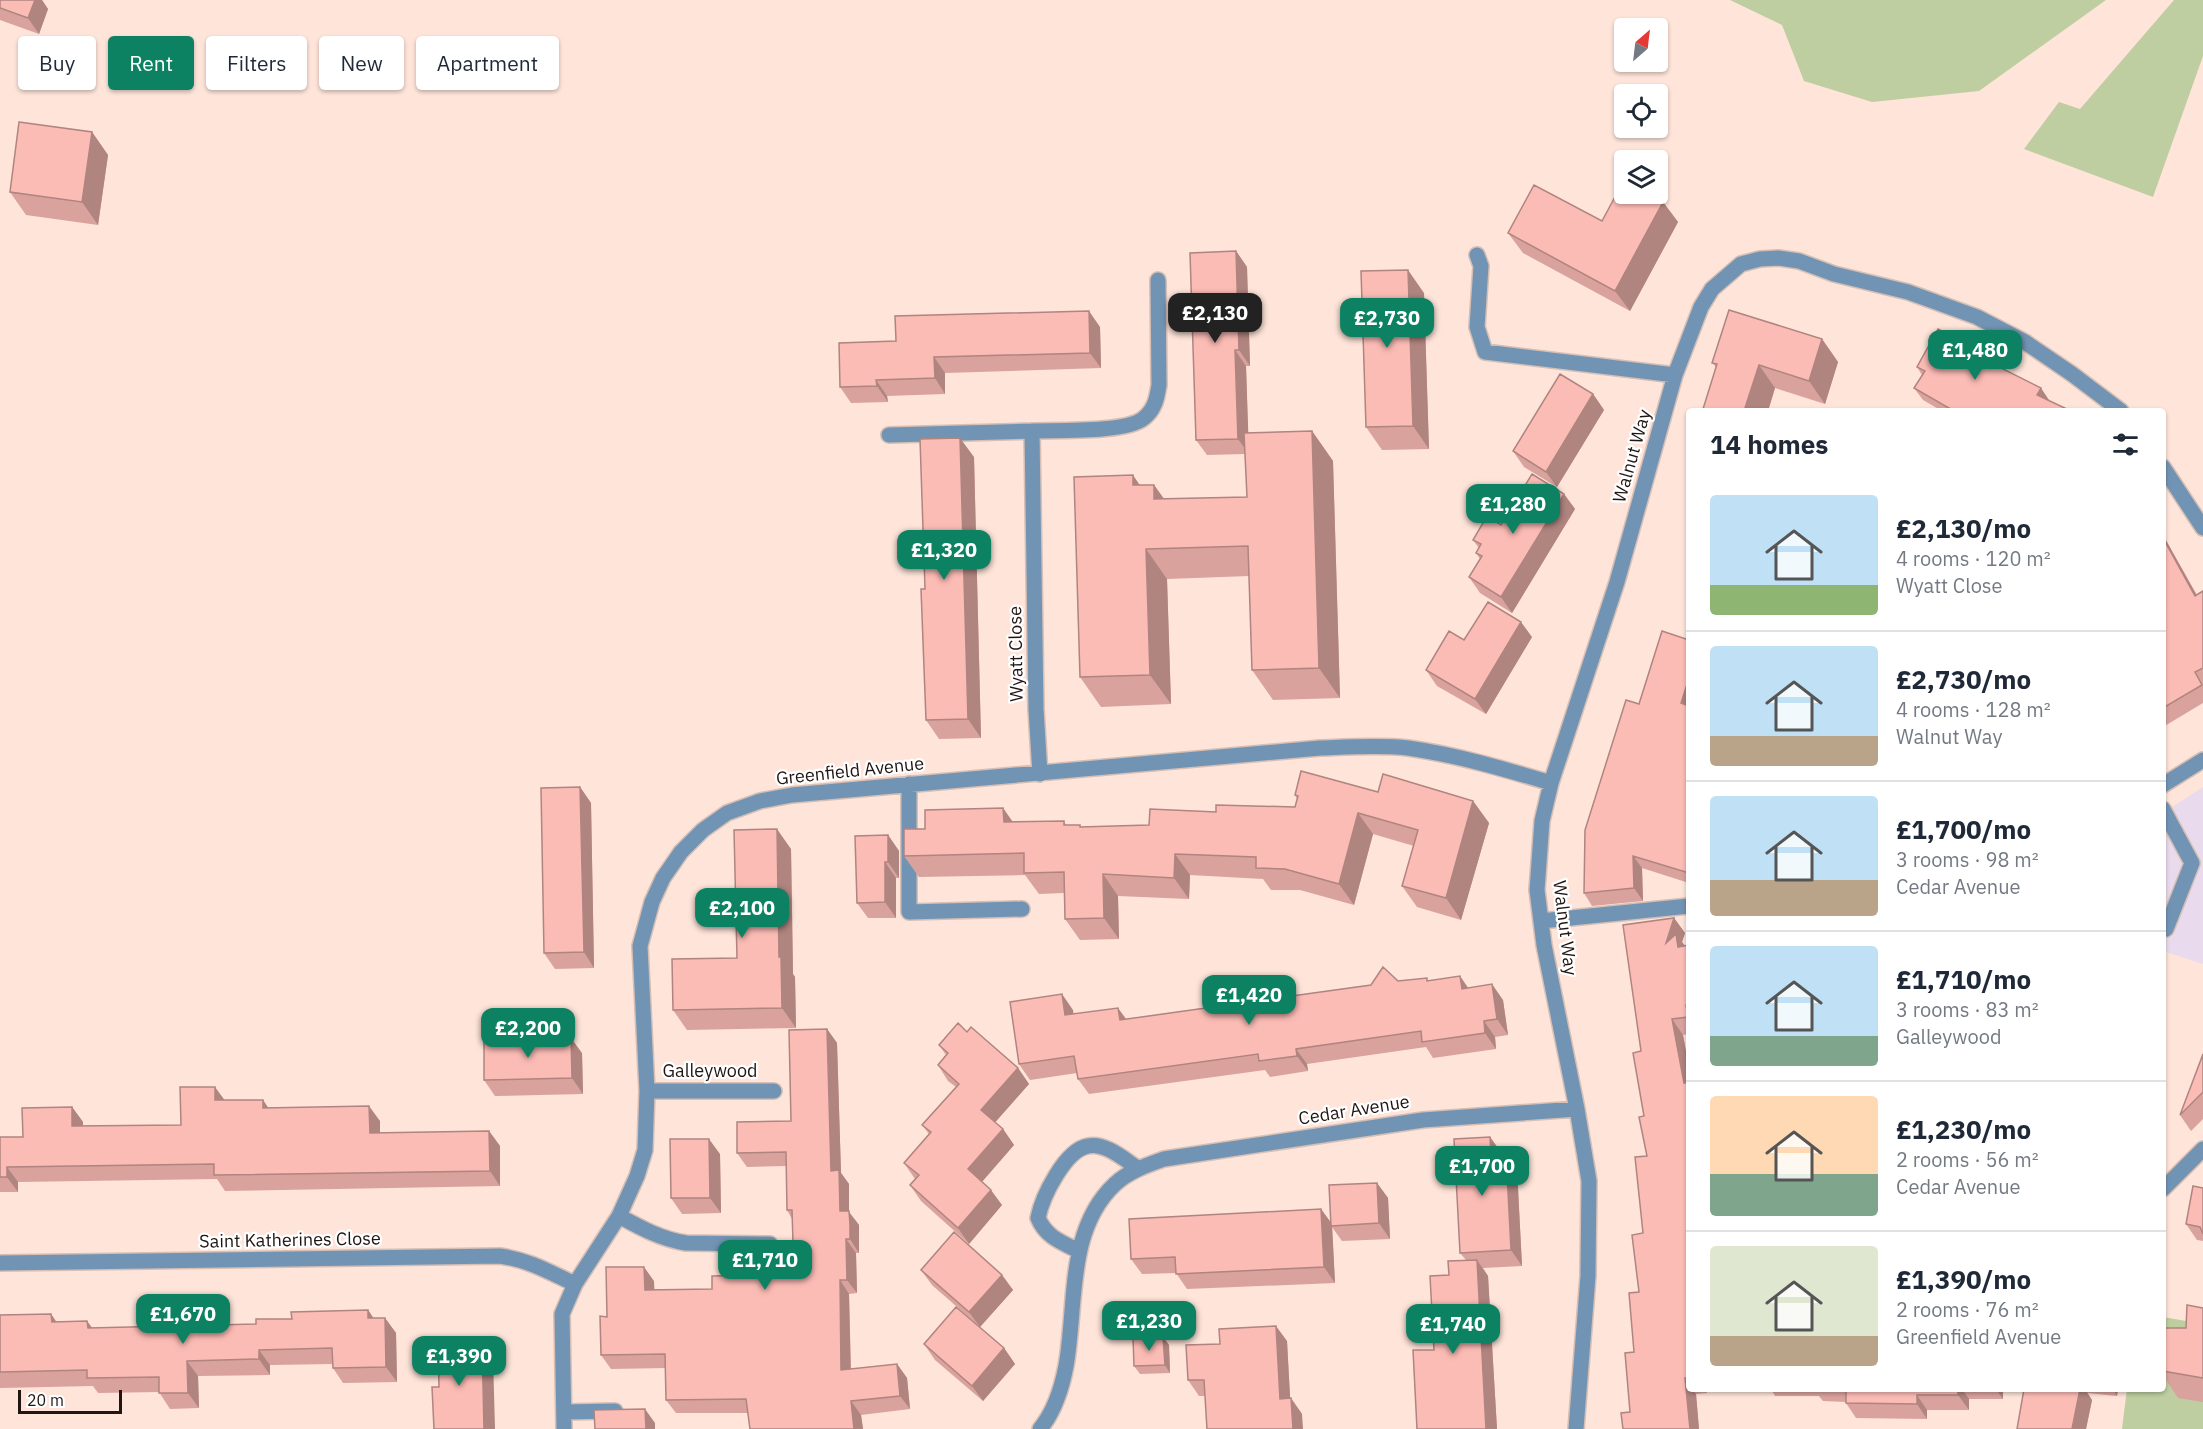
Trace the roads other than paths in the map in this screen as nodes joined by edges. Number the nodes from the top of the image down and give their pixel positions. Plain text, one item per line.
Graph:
1 (1477, 255) dead end
2 (1158, 280) dead end
3 (1675, 375) junction
4 (2117, 408) edge
5 (1032, 431) junction
6 (890, 435) dead end
7 (2166, 472) edge
8 (2203, 528) edge
9 (2203, 760) edge
10 (1040, 774) junction
11 (1551, 783) junction
12 (2166, 783) edge
13 (909, 784) junction
14 (2166, 815) edge
15 (1686, 906) edge
16 (1022, 909) dead end
17 (1541, 921) junction
18 (2166, 929) dead end
19 (647, 1090) junction
20 (774, 1091) dead end
21 (1577, 1109) junction
22 (2203, 1149) edge
23 (1139, 1169) junction
24 (2166, 1186) edge
25 (619, 1216) junction
26 (770, 1244) dead end
27 (1079, 1251) junction
28 (0, 1263) edge
29 (575, 1284) junction
30 (632, 1410) edge
31 (564, 1412) junction
32 (1046, 1427) edge
33 (564, 1429) edge
34 (1576, 1429) edge

1 - 3 street
2 - 5 street
3 - 4 street, Walnut Way
3 - 11 street, Walnut Way
5 - 6 street
5 - 10 street, Wyatt Close
7 - 8 street
9 - 12 street
10 - 11 street, Greenfield Avenue
10 - 13 street, Greenfield Avenue
11 - 17 street, Walnut Way
13 - 16 street
13 - 19 street, Greenfield Avenue
14 - 18 street
15 - 17 street
17 - 21 street, Walnut Way
19 - 20 street, Galleywood
19 - 25 street, Greenfield Avenue
21 - 23 street, Cedar Avenue
21 - 34 street, Walnut Way
22 - 24 street
23 - 27 street, Cedar Avenue
23 - 27 street
25 - 26 street
25 - 29 street, Greenfield Avenue
27 - 32 street, Cedar Avenue
28 - 29 street, Saint Katherines Close
29 - 31 street, Greenfield Avenue
30 - 31 street
31 - 33 street, Greenfield Avenue

